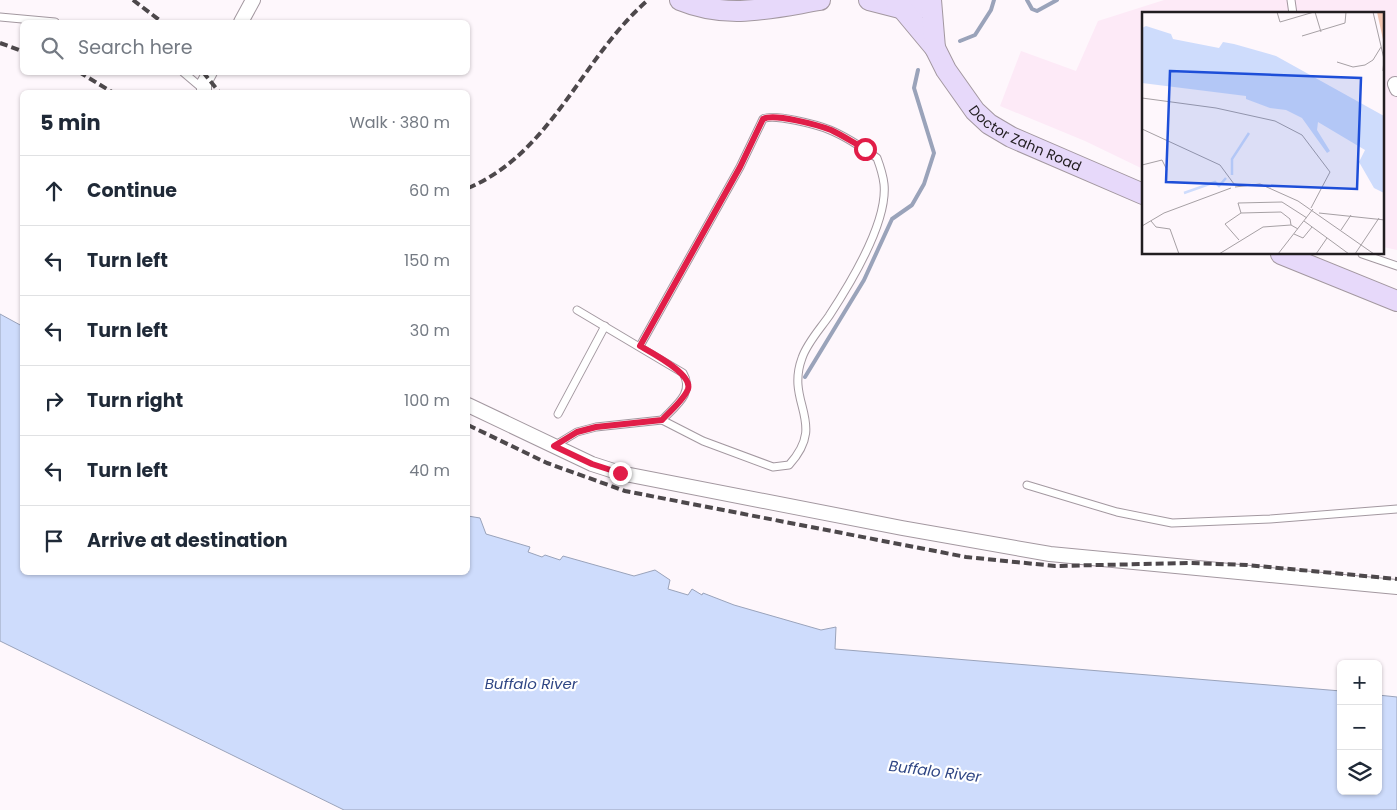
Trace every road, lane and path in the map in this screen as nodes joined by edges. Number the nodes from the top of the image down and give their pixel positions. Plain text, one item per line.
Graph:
1 (254, 0) edge
2 (680, 0) edge
3 (820, 0) edge
4 (869, 0) edge
5 (930, 0) edge
6 (898, 3) edge
7 (0, 16) edge
8 (37, 20) edge
9 (242, 20) edge
10 (935, 48) junction
11 (186, 75) edge
12 (209, 75) edge
13 (203, 90) edge
14 (204, 90) edge
15 (1142, 194) edge
16 (1286, 255) edge
17 (1365, 255) edge
18 (1305, 259) edge
19 (1397, 266) edge
20 (1397, 301) edge
21 (577, 310) dead end
22 (605, 326) junction
23 (640, 346) junction
24 (470, 407) edge
25 (558, 414) dead end
26 (662, 420) junction
27 (554, 446) junction
28 (1027, 485) dead end
29 (1397, 509) edge
30 (1397, 587) edge

1 - 9 street
2 - 3 street
4 - 6 street, Doctor Zahn Road
5 - 6 street, Doctor Zahn Road
5 - 10 street, Doctor Zahn Road
6 - 10 street, Doctor Zahn Road
7 - 8 lane
10 - 15 street, Doctor Zahn Road
11 - 13 lane
12 - 14 street
16 - 18 street
17 - 19 lane
18 - 20 street
21 - 22 lane
22 - 23 lane
22 - 25 lane
23 - 26 lane
23 - 26 lane
24 - 27 street
26 - 27 lane
27 - 30 street
28 - 29 lane

